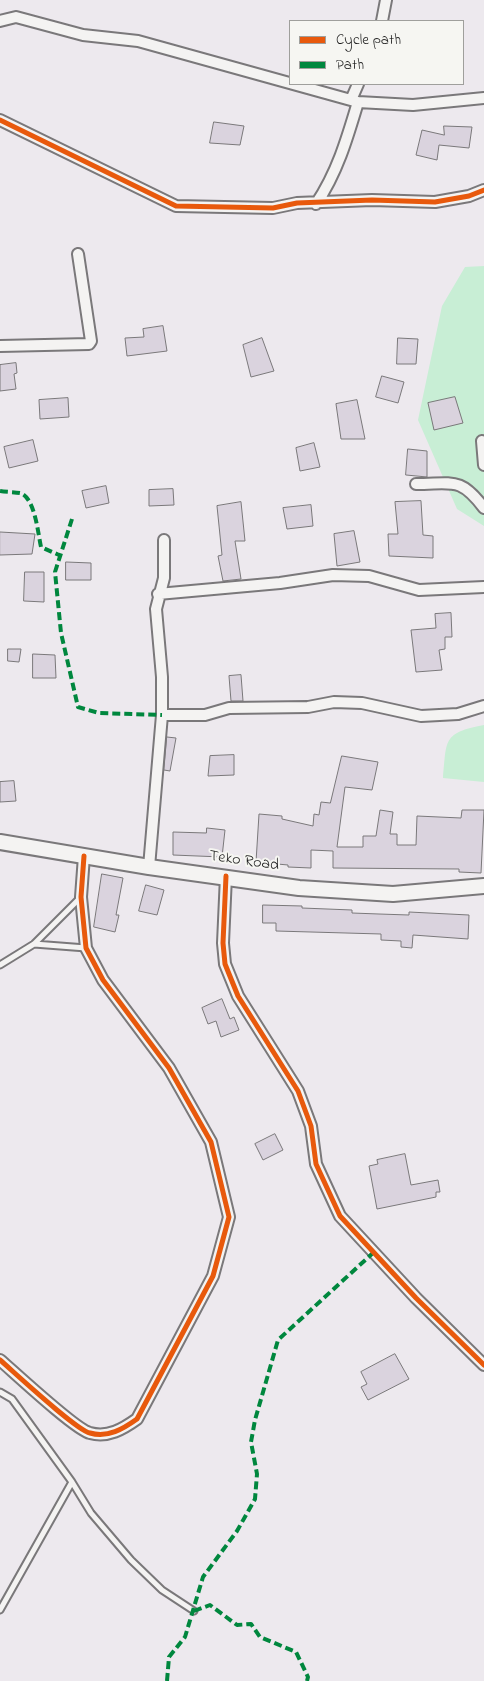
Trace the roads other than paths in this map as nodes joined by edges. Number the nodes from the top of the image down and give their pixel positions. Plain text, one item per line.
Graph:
1 (386, 0) edge
2 (382, 20) edge
3 (0, 21) edge
4 (289, 83) edge
5 (295, 85) edge
6 (358, 85) edge
7 (484, 98) edge
8 (354, 101) junction
9 (0, 120) edge
10 (484, 190) edge
11 (316, 204) junction
12 (78, 254) dead end
13 (0, 346) edge
14 (482, 441) dead end
15 (484, 465) edge
16 (416, 484) dead end
17 (484, 508) edge
18 (164, 540) dead end
19 (484, 587) edge
20 (158, 594) junction
21 (484, 706) edge
22 (162, 715) junction
23 (0, 842) edge
24 (84, 856) junction
25 (149, 867) junction
26 (226, 876) junction
27 (484, 886) edge
28 (81, 897) junction
29 (34, 944) junction
30 (86, 948) junction
31 (0, 965) edge
32 (0, 1360) edge
33 (484, 1365) edge
34 (0, 1392) edge
35 (72, 1482) junction
36 (0, 1610) edge
37 (194, 1611) dead end

1 - 2 street
3 - 4 street
5 - 8 street
6 - 8 street
7 - 8 street
8 - 11 street
9 - 11 street
10 - 11 street
12 - 13 street
14 - 15 street
16 - 17 street
18 - 20 street
19 - 20 street
20 - 22 street
21 - 22 street
22 - 25 street
23 - 24 street, Teko Road
24 - 25 street, Teko Road
24 - 28 street
25 - 26 street, Teko Road
26 - 27 street, Teko Road
26 - 33 street
28 - 29 lane
28 - 30 street
29 - 30 lane
29 - 31 lane
30 - 32 street
34 - 35 lane
35 - 36 lane
35 - 37 lane

